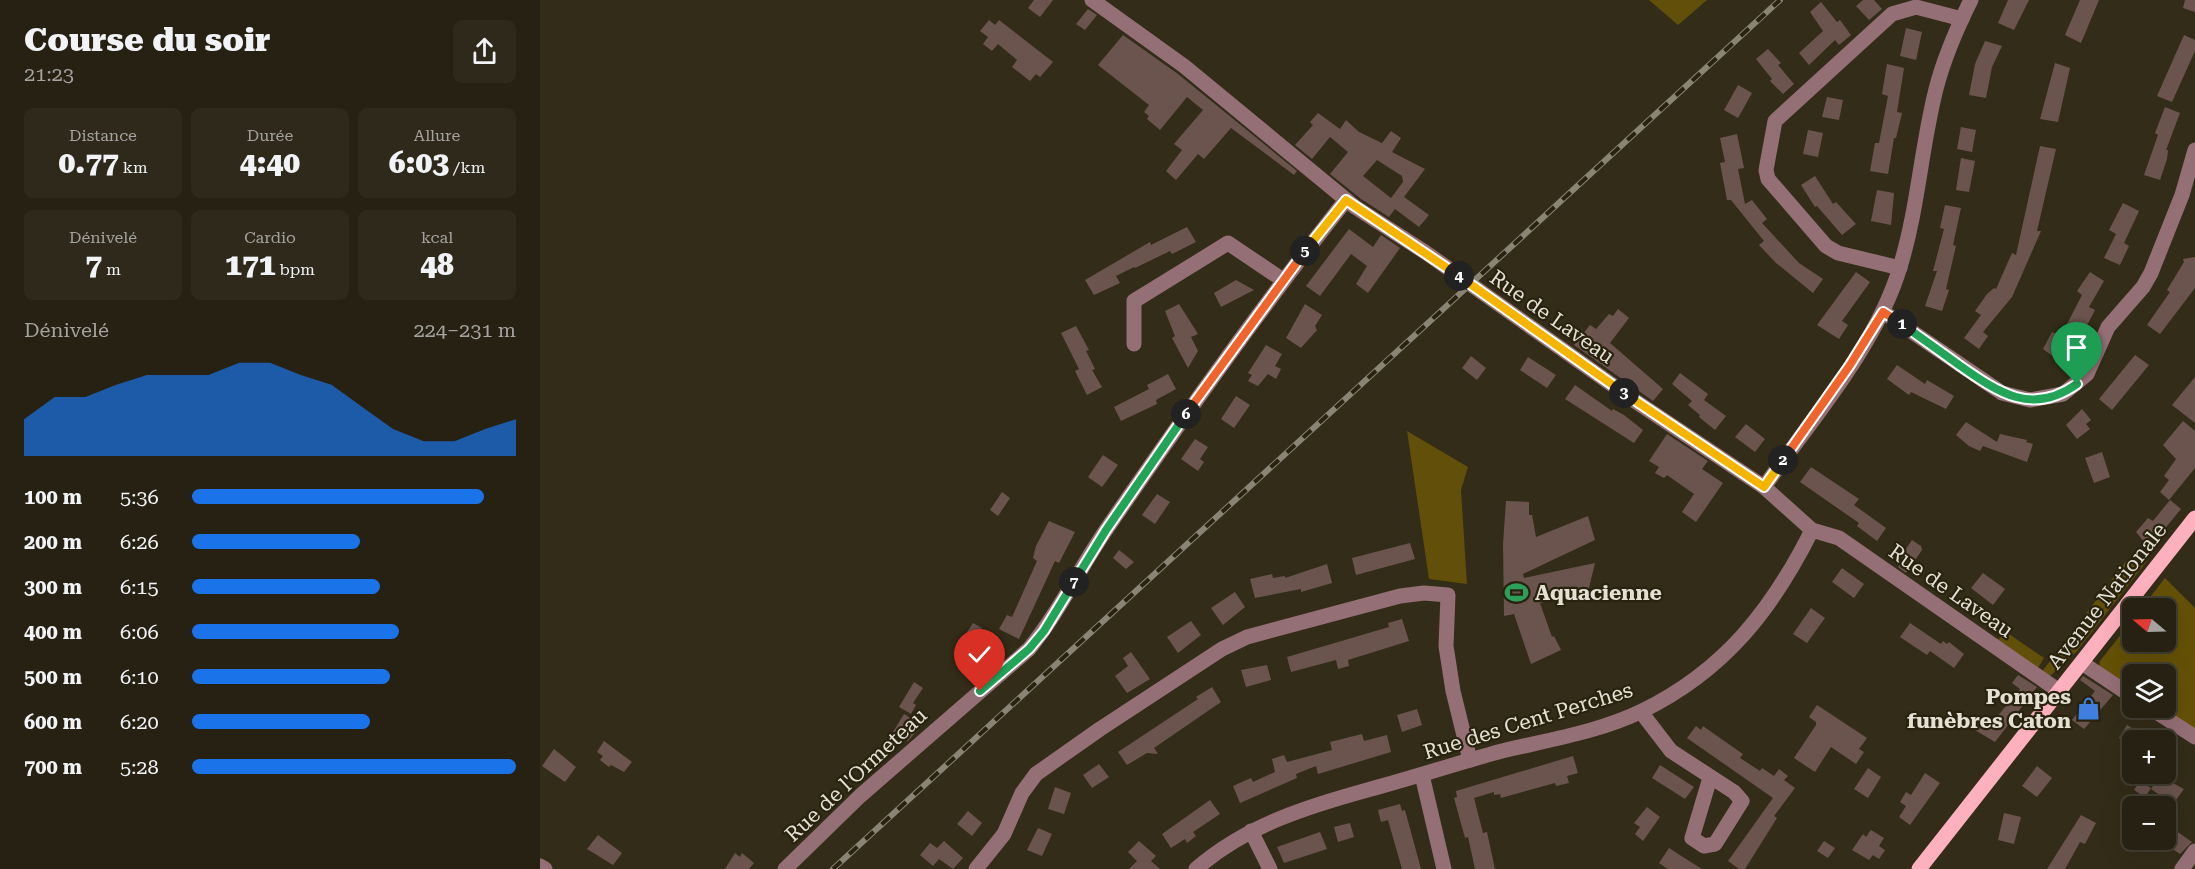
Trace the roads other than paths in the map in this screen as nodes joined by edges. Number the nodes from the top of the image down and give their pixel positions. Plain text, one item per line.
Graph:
1 (1092, 0) edge
2 (1971, 0) edge
3 (1962, 19) junction
4 (2195, 150) edge
5 (1346, 200) junction
6 (1900, 268) junction
7 (1282, 280) junction
8 (1883, 312) junction
9 (1134, 344) dead end
10 (1764, 487) junction
11 (2195, 518) edge
12 (1812, 530) junction
13 (2082, 663) junction
14 (2122, 690) edge
15 (2059, 691) junction
16 (1641, 712) junction
17 (2166, 718) edge
18 (2195, 737) edge
19 (1470, 760) junction
20 (1422, 775) junction
21 (1710, 778) dead end
22 (1251, 831) junction
23 (2195, 851) edge
24 (540, 866) edge
25 (545, 869) edge
26 (785, 869) edge
27 (976, 869) edge
28 (1196, 869) edge
29 (1270, 869) edge
30 (1444, 869) edge
31 (1919, 869) edge
32 (2182, 869) edge

1 - 5 street, Rue de Laveau
2 - 3 street
3 - 6 street
3 - 6 street
4 - 8 street
5 - 7 street, Rue de l'Ormeteau
5 - 10 street, Rue de Laveau
6 - 8 street
7 - 9 street
7 - 26 street, Rue de l'Ormeteau
8 - 10 street
10 - 12 street, Rue de Laveau
11 - 13 main road, Avenue Nationale
12 - 15 street, Rue de Laveau
12 - 16 street, Rue des Cent Perches
13 - 14 street
13 - 15 main road, Avenue Nationale
15 - 31 main road, Avenue Nationale
16 - 19 street, Rue des Cent Perches
16 - 21 street
17 - 18 street
19 - 20 street, Rue des Cent Perches
19 - 27 street
20 - 22 street, Rue des Cent Perches
20 - 30 street
22 - 28 street, Rue des Cent Perches
22 - 29 street
23 - 32 street
24 - 25 street

